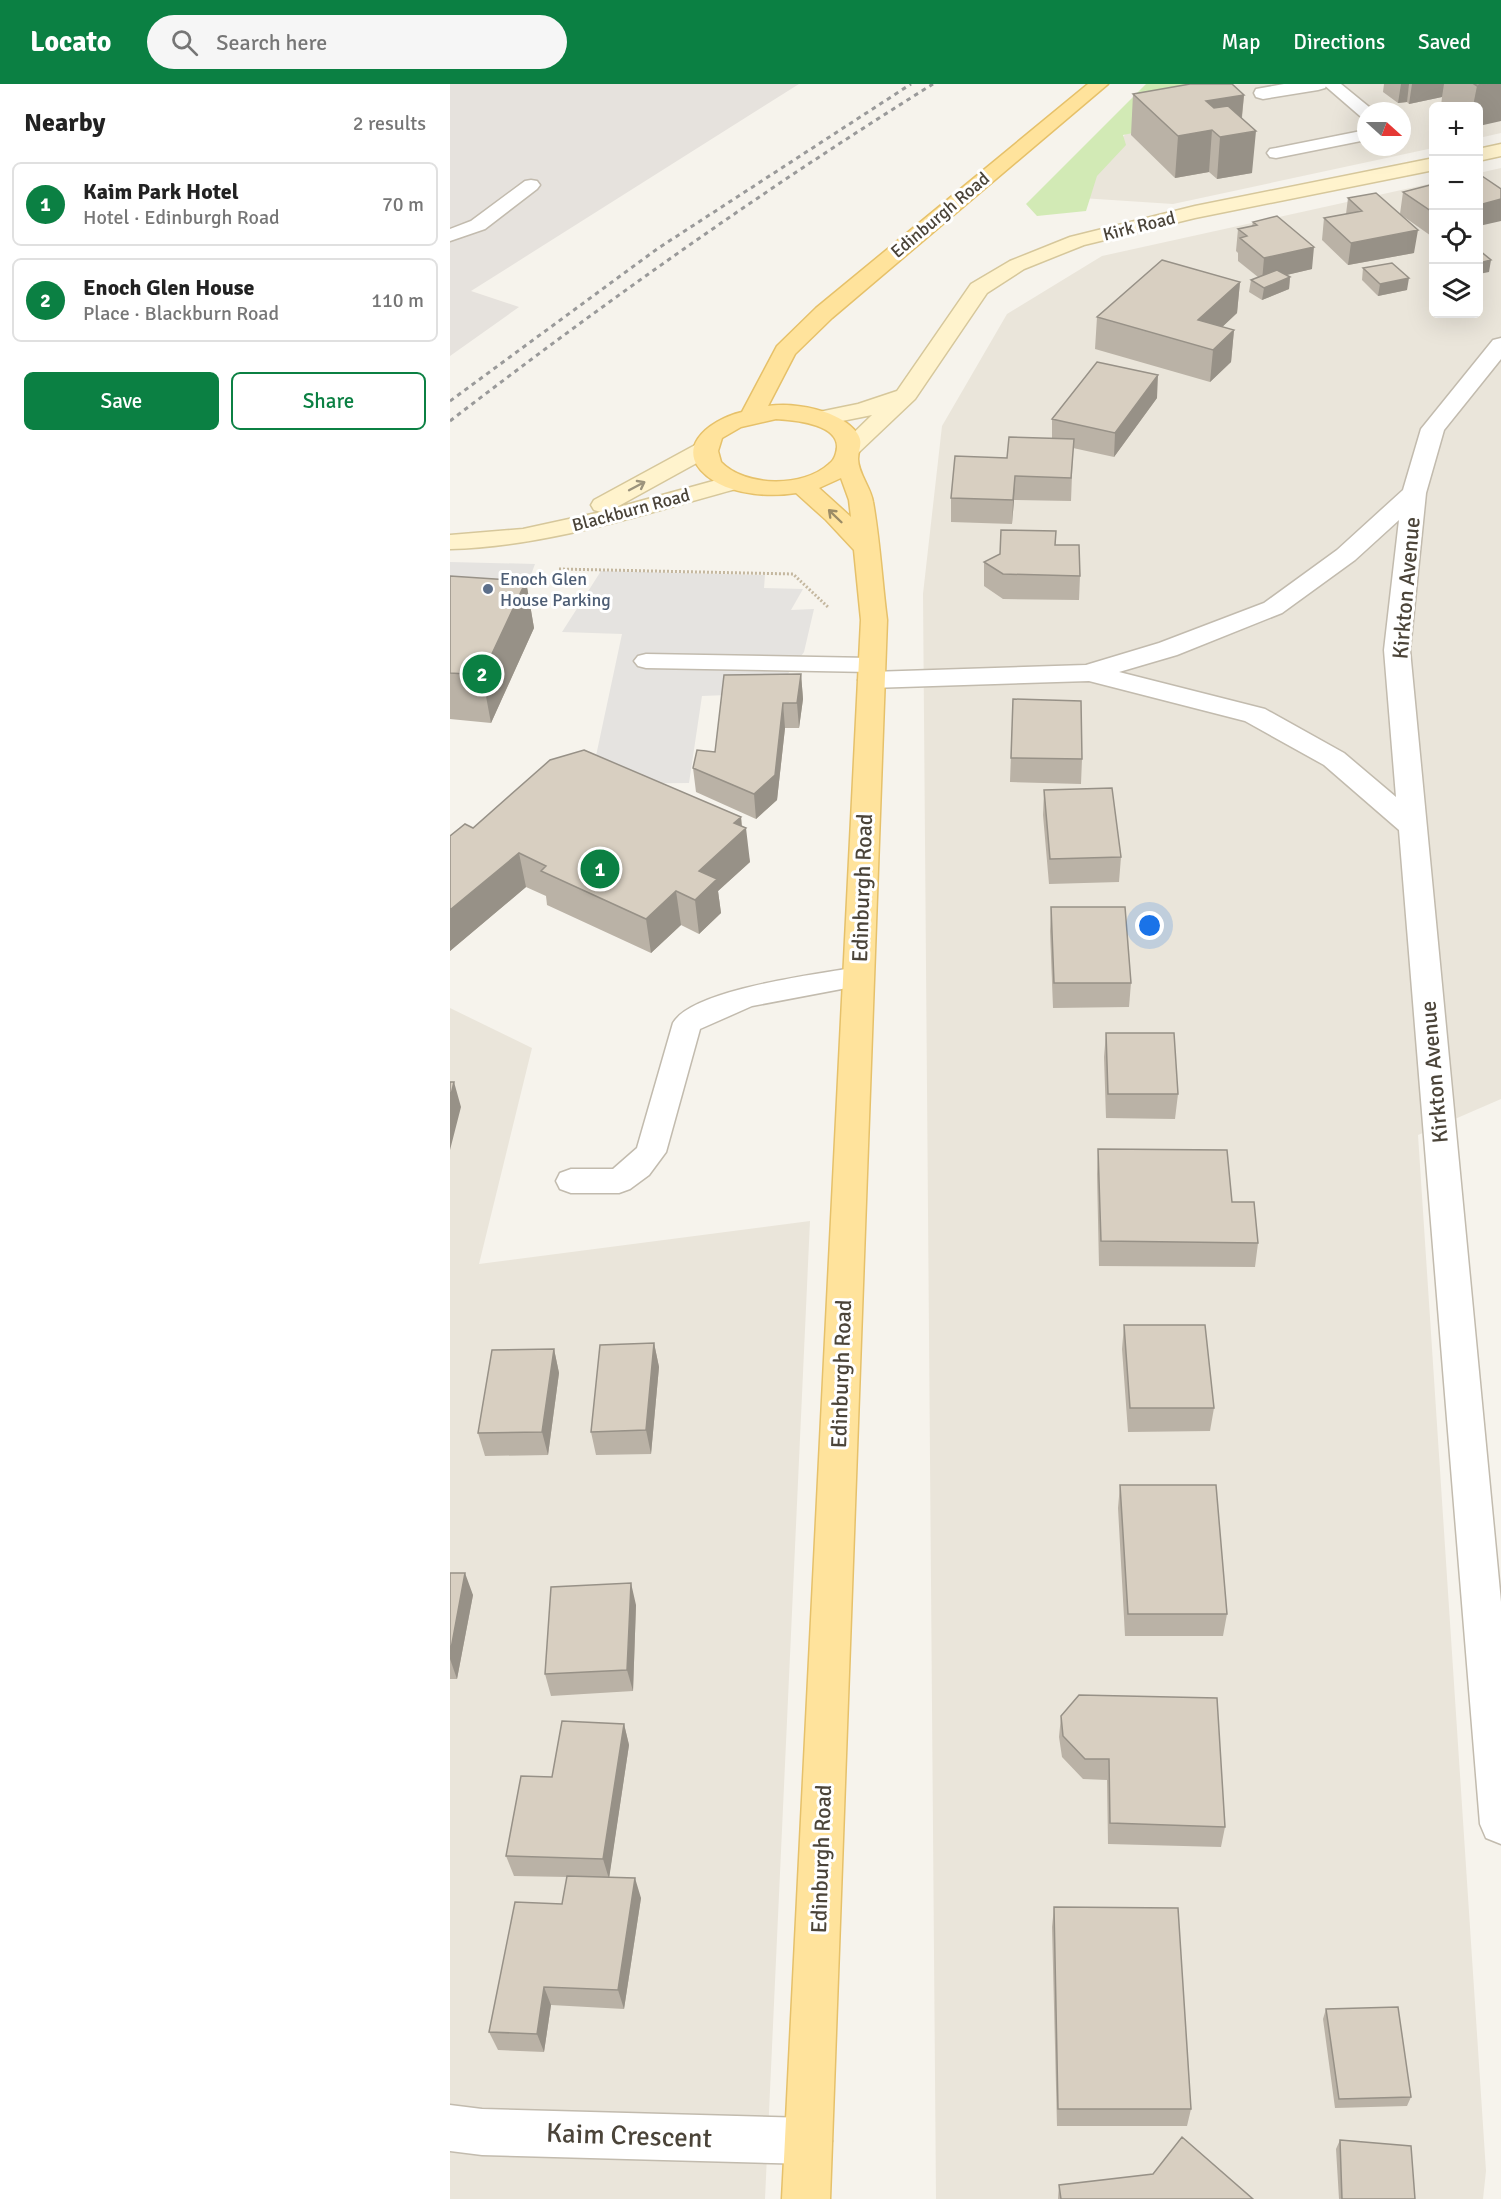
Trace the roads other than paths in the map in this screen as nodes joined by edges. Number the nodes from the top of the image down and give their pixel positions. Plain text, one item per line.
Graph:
1 (1099, 84) edge
2 (1318, 84) edge
3 (1331, 84) edge
4 (1263, 93) dead end
5 (1357, 105) edge
6 (1357, 137) edge
7 (1501, 150) edge
8 (1276, 153) dead end
9 (1483, 154) edge
10 (1429, 165) edge
11 (531, 185) dead end
12 (450, 235) edge
13 (1501, 345) edge
14 (784, 351) junction
15 (907, 394) junction
16 (800, 402) junction
17 (752, 415) junction
18 (705, 449) junction
19 (848, 454) junction
20 (735, 482) junction
21 (801, 485) junction
22 (1414, 493) junction
23 (526, 536) junction
24 (450, 542) edge
25 (867, 549) junction
26 (646, 661) dead end
27 (871, 673) junction
28 (1089, 673) junction
29 (1411, 825) junction
30 (858, 977) junction
31 (572, 1181) dead end
32 (1501, 1824) edge
33 (450, 2128) edge
34 (809, 2141) junction
35 (806, 2199) edge

1 - 14 main road, Edinburgh Road
2 - 4 street
3 - 5 lane
6 - 8 lane
7 - 9 main road
10 - 15 main road, Kirk Road
11 - 12 lane
13 - 22 street, Kirkton Avenue
14 - 16 main road
14 - 17 main road, Edinburgh Road
15 - 16 main road
15 - 19 main road, Kirk Road
16 - 17 main road
16 - 19 main road, Edinburgh Road
17 - 18 main road
18 - 20 main road
23 -> 18 main road, Blackburn Road
19 - 21 main road
19 - 25 main road, Edinburgh Road
20 - 21 main road
20 - 23 main road, Blackburn Road
25 -> 21 main road
22 - 28 street
22 - 29 street, Kirkton Avenue
23 - 24 main road, Blackburn Road
25 - 27 main road, Edinburgh Road
26 - 27 lane
27 - 28 street
27 - 30 main road, Edinburgh Road
28 - 29 street
29 - 32 street, Kirkton Avenue
30 - 31 lane
30 - 34 main road, Edinburgh Road
33 - 34 street, Kaim Crescent
34 - 35 main road, Edinburgh Road

